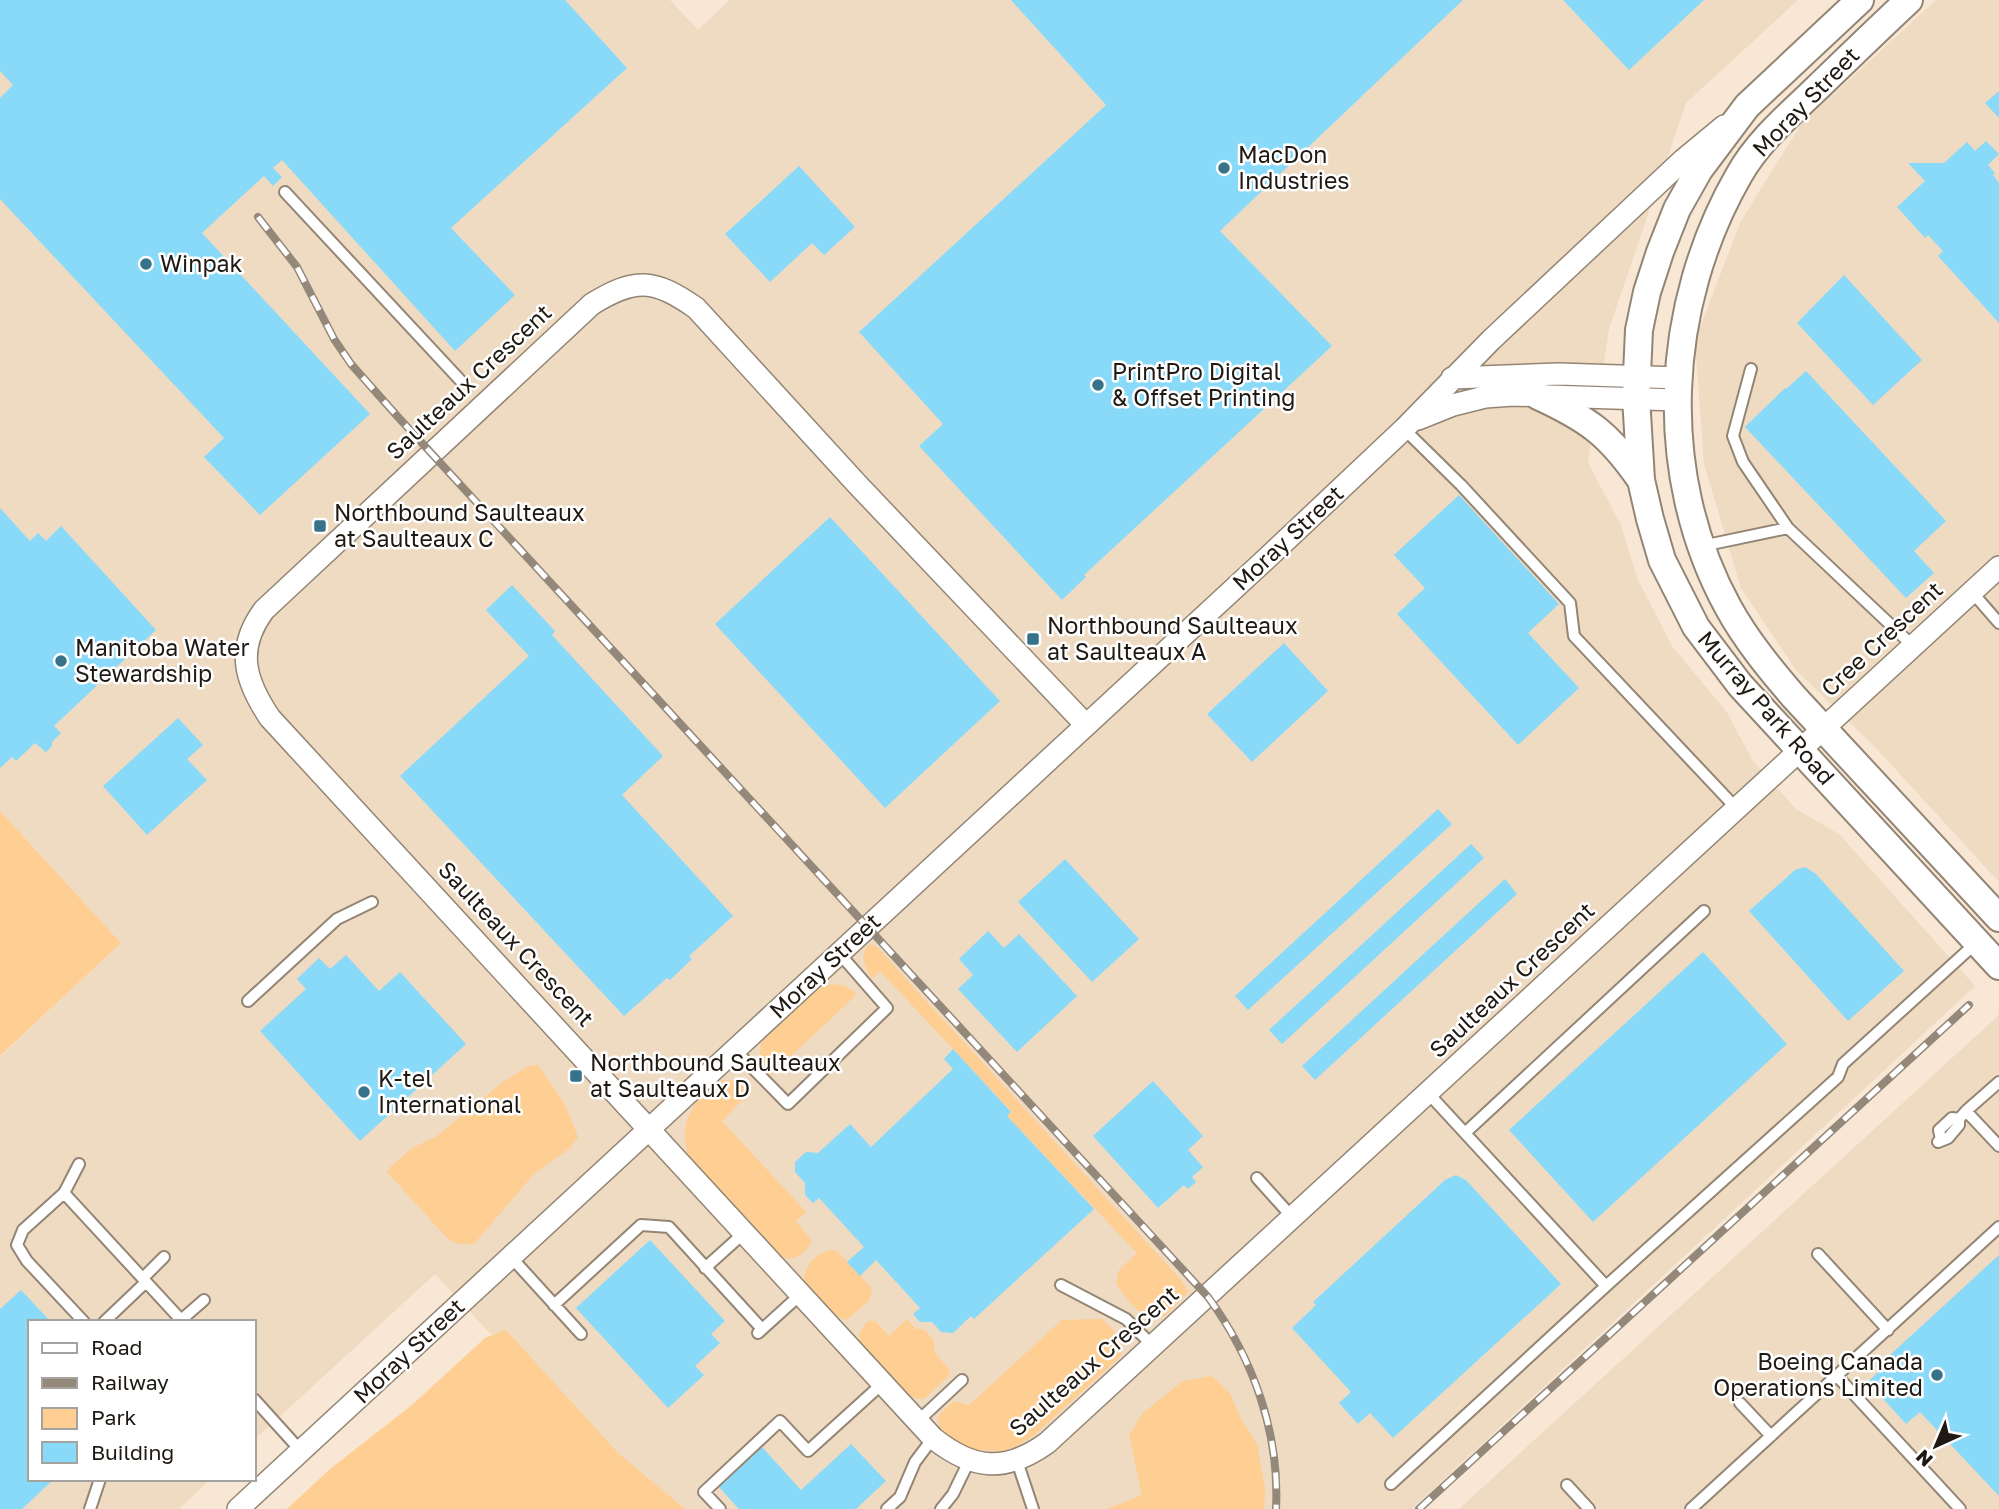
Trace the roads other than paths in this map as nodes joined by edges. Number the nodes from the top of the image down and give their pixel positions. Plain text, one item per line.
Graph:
1 (1860, 0) edge
2 (1909, 0) edge
3 (1747, 106) junction
4 (285, 192) dead end
5 (1751, 369) dead end
6 (1452, 378) junction
7 (460, 380) dead end
8 (1635, 387) junction
9 (1679, 389) junction
10 (1538, 396) junction
11 (1408, 425) junction
12 (1641, 480) junction
13 (1788, 528) junction
14 (1702, 546) junction
15 (1999, 567) edge
16 (1972, 593) junction
17 (1999, 622) edge
18 (1913, 646) junction
19 (1086, 725) junction
20 (1823, 728) junction
21 (1800, 750) junction
22 (1737, 809) junction
23 (372, 902) dead end
24 (1704, 911) dead end
25 (1999, 918) edge
26 (1977, 942) junction
27 (839, 953) junction
28 (1999, 966) edge
29 (248, 1001) dead end
30 (735, 1050) junction
31 (1999, 1082) edge
32 (1428, 1093) junction
33 (1962, 1115) junction
34 (650, 1128) junction
35 (1465, 1133) junction
36 (1940, 1141) dead end
37 (1999, 1146) edge
38 (79, 1164) dead end
39 (1256, 1178) dead end
40 (64, 1192) junction
41 (1293, 1217) junction
42 (1999, 1227) edge
43 (745, 1232) junction
44 (1818, 1254) dead end
45 (164, 1257) dead end
46 (511, 1257) junction
47 (705, 1268) junction
48 (144, 1280) junction
49 (1061, 1284) dead end
50 (1606, 1286) junction
51 (802, 1294) junction
52 (204, 1300) dead end
53 (554, 1305) junction
54 (82, 1320) edge
55 (106, 1320) edge
56 (181, 1320) edge
57 (183, 1320) edge
58 (1888, 1330) junction
59 (581, 1334) dead end
60 (1153, 1346) junction
61 (1837, 1376) junction
62 (962, 1380) dead end
63 (883, 1383) junction
64 (256, 1401) edge
65 (1740, 1404) dead end
66 (918, 1421) junction
67 (1771, 1436) junction
68 (933, 1438) junction
69 (301, 1451) junction
70 (969, 1461) junction
71 (1017, 1461) junction
72 (99, 1481) edge
73 (1391, 1484) dead end
74 (1567, 1485) dead end
75 (90, 1509) edge
76 (238, 1509) edge
77 (720, 1509) edge
78 (887, 1509) edge
79 (941, 1509) edge
80 (1033, 1509) edge
81 (1589, 1509) edge
82 (1691, 1509) edge
83 (1961, 1509) edge

1 - 3 street, Moray Street
2 - 9 street, Moray Street
3 - 6 street, Moray Street
3 - 8 street, Moray Street
4 - 7 lane
5 - 13 lane
6 - 8 street, Moray Street
6 - 11 street, Moray Street
8 - 9 street, Moray Street
8 - 10 street, Moray Street
8 - 12 street, Murray Park Road
9 - 14 street, Murray Park Road
10 - 11 street, Moray Street
10 - 12 street
11 - 19 street, Moray Street
11 - 22 lane
12 - 21 street, Murray Park Road
13 - 14 lane
13 - 18 lane
14 - 20 street, Murray Park Road
15 - 16 street, Cree Crescent
16 - 17 lane
16 - 18 street, Cree Crescent
18 - 20 street, Cree Crescent
19 - 27 street, Moray Street
19 - 34 street, Saulteaux Crescent
20 - 21 street, Cree Crescent
20 - 25 street, Murray Park Road
21 - 22 street, Saulteaux Crescent
21 - 26 street, Murray Park Road
22 - 32 street, Saulteaux Crescent
23 - 29 lane
24 - 35 lane
26 - 28 street, Murray Park Road
26 - 50 lane
27 - 30 street, Moray Street
27 - 30 lane
30 - 34 street, Moray Street
31 - 33 lane
32 - 35 lane
32 - 41 street, Saulteaux Crescent
33 - 36 lane
33 - 37 lane
34 - 43 street, Saulteaux Crescent
34 - 46 street, Moray Street
35 - 50 lane
38 - 40 lane
39 - 41 lane
40 - 48 lane
40 - 54 lane
41 - 60 street, Saulteaux Crescent
42 - 58 lane
43 - 47 lane
43 - 51 street, Saulteaux Crescent
44 - 58 lane
45 - 48 lane
46 - 53 lane
46 - 69 street, Moray Street
47 - 51 lane
47 - 53 lane
48 - 55 lane
48 - 56 lane
49 - 60 lane
50 - 73 lane
51 - 63 street, Saulteaux Crescent
52 - 57 lane
53 - 59 lane
58 - 61 lane
60 - 71 street, Saulteaux Crescent
61 - 67 lane
61 - 83 lane
62 - 66 lane
63 - 66 street, Saulteaux Crescent
63 - 77 lane
64 - 69 lane
65 - 67 lane
66 - 68 street, Saulteaux Crescent
67 - 82 lane
68 - 70 street, Saulteaux Crescent
68 - 78 lane
69 - 76 street, Moray Street
70 - 71 street, Saulteaux Crescent
70 - 79 lane
71 - 80 lane
72 - 75 lane
74 - 81 lane

